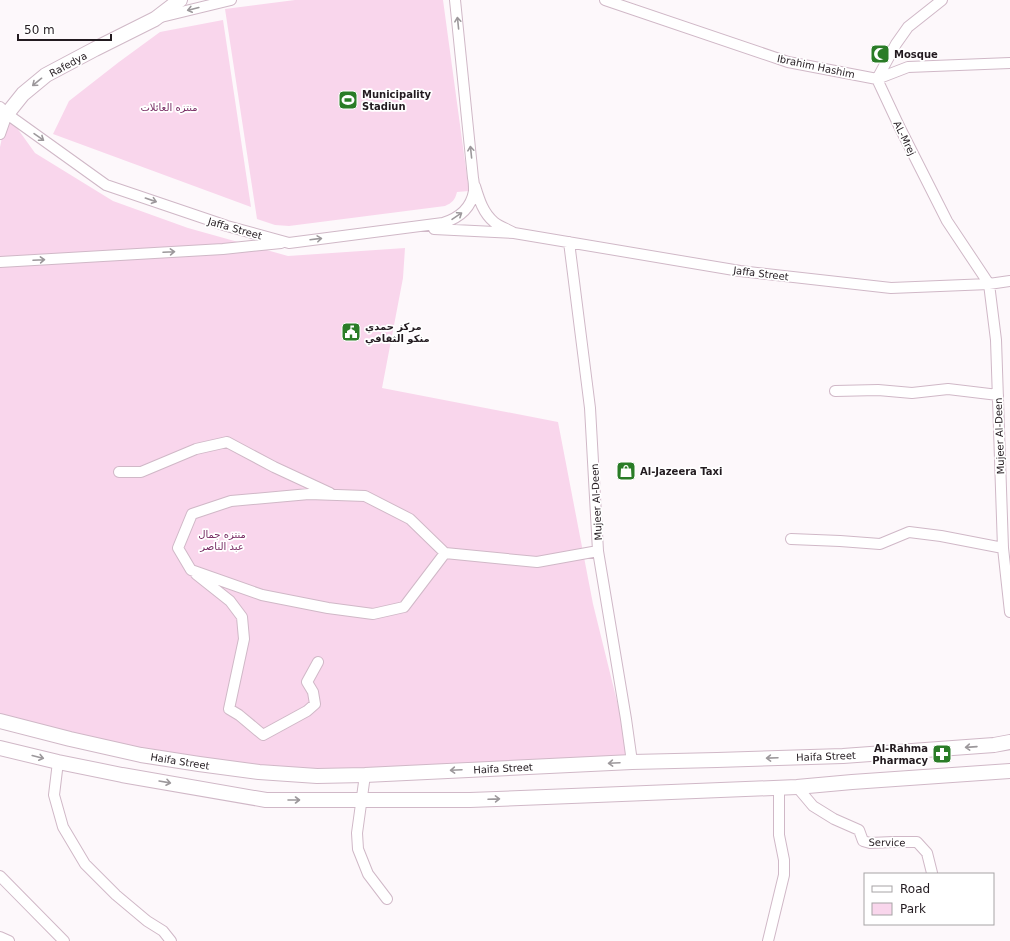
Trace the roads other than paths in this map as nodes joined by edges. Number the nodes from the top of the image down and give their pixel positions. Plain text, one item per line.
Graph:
1 (180, 0) edge
2 (231, 0) edge
3 (455, 0) edge
4 (605, 0) edge
5 (942, 0) edge
6 (155, 19) junction
7 (1010, 62) edge
8 (877, 78) junction
9 (2, 113) edge
10 (0, 134) edge
11 (474, 178) junction
12 (408, 227) junction
13 (514, 232) junction
14 (289, 242) junction
15 (569, 242) junction
16 (0, 262) edge
17 (1010, 281) edge
18 (989, 284) junction
19 (835, 391) dead end
20 (998, 395) junction
21 (119, 472) dead end
22 (335, 495) junction
23 (791, 539) dead end
24 (1003, 548) junction
25 (598, 551) junction
26 (445, 553) junction
27 (191, 570) junction
28 (1010, 612) edge
29 (318, 662) dead end
30 (0, 721) edge
31 (1010, 742) edge
32 (0, 748) edge
33 (58, 762) junction
34 (632, 762) junction
35 (1010, 771) edge
36 (365, 775) junction
37 (797, 786) junction
38 (779, 787) junction
39 (362, 800) junction
40 (932, 873) edge
41 (0, 876) edge
42 (387, 899) dead end
43 (0, 937) edge
44 (59, 939) edge
45 (9, 941) edge
46 (171, 941) edge
47 (768, 941) edge

1 - 6 main road, Rafedya
2 -> 6 street
11 -> 3 street
4 - 8 street, Ibrahim Hashim
5 - 8 street
6 -> 9 main road, Rafedya
7 - 8 street
8 - 18 street, AL-Mrej
9 - 10 street
9 -> 14 street, Jaffa Street
12 -> 11 street, Jaffa Street
11 - 13 street
12 - 13 street
14 -> 12 street, Jaffa Street
13 - 15 street, Jaffa Street
16 -> 14 street
15 - 18 street, Jaffa Street
15 - 25 street, Mujeer Al-Deen
17 - 18 street, Jaffa Street
18 - 20 street, Mujeer Al-Deen
19 - 20 street
20 - 24 street, Mujeer Al-Deen
21 - 22 street
22 - 26 street
22 - 27 street
23 - 24 street
24 - 28 street, Mujeer Al-Deen
25 - 26 street
25 - 34 street, Mujeer Al-Deen
26 - 27 street
27 - 29 street
30 - 36 main road, Haifa Street
31 -> 34 main road, Haifa Street
32 -> 33 main road
33 -> 39 main road
33 - 46 street
34 -> 36 main road, Haifa Street
35 - 37 main road
36 - 39 street
37 - 38 main road
37 - 40 street, Service
39 -> 38 main road
38 - 47 street
39 - 42 street
41 - 44 street
43 - 45 street

